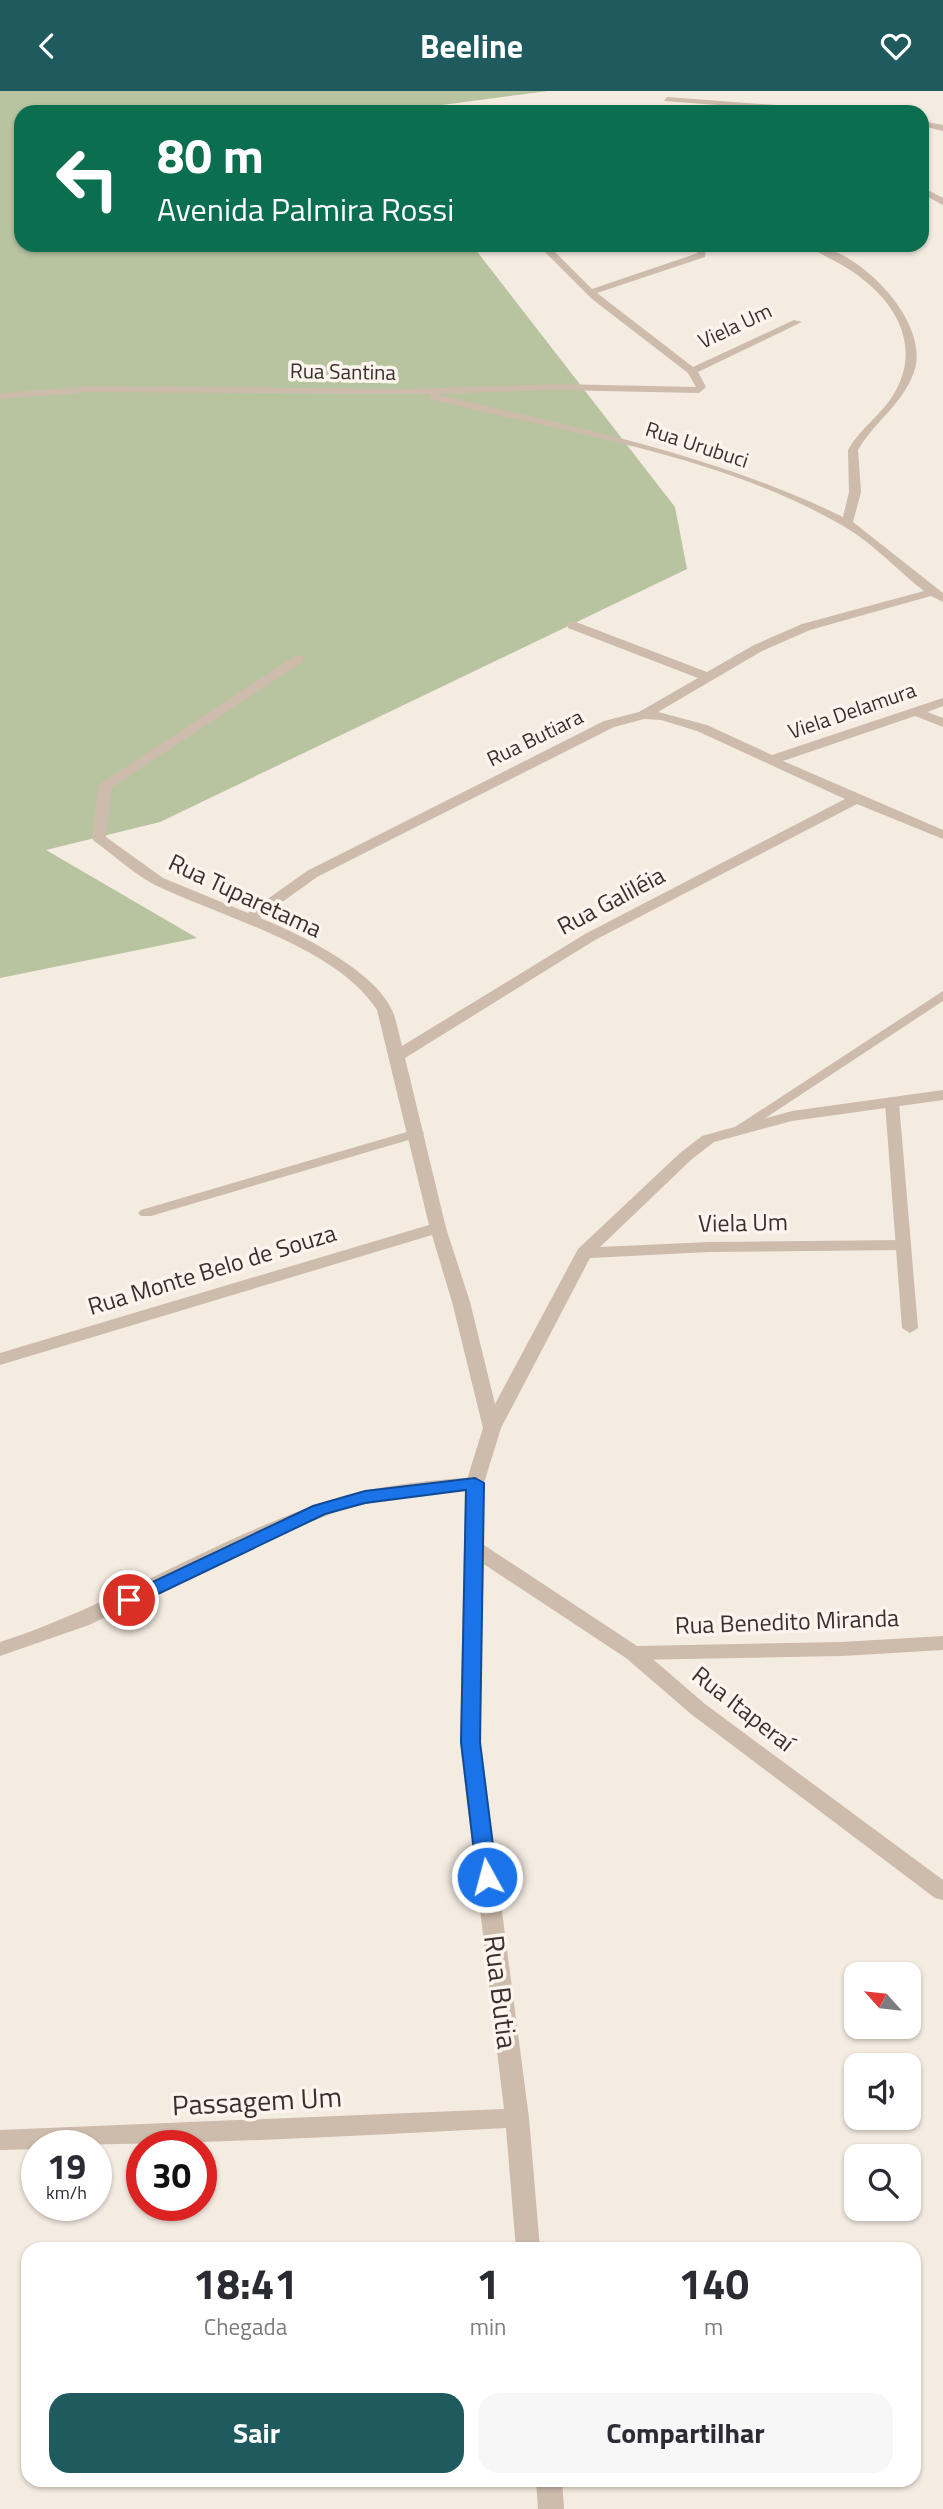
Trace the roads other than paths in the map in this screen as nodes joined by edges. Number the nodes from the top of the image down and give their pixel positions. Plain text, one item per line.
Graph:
1 (667, 99) dead end
2 (748, 105) edge
3 (549, 252) edge
4 (704, 252) edge
5 (825, 252) edge
6 (591, 292) junction
7 (797, 322) dead end
8 (692, 371) junction
9 (412, 392) junction
10 (0, 396) edge
11 (847, 523) junction
12 (938, 595) edge
13 (572, 625) dead end
14 (299, 659) dead end
15 (708, 677) junction
16 (943, 702) edge
17 (915, 711) junction
18 (643, 715) junction
19 (943, 723) edge
20 (775, 759) junction
21 (856, 799) junction
22 (943, 835) edge
23 (248, 920) junction
24 (943, 995) edge
25 (396, 1057) junction
26 (943, 1095) edge
27 (892, 1103) junction
28 (739, 1129) junction
29 (417, 1133) junction
30 (146, 1213) dead end
31 (438, 1228) junction
32 (902, 1245) junction
33 (584, 1253) junction
34 (910, 1328) dead end
35 (0, 1359) edge
36 (492, 1428) junction
37 (475, 1483) junction
38 (474, 1548) junction
39 (943, 1643) edge
40 (0, 1649) edge
41 (633, 1653) junction
42 (943, 1892) edge
43 (517, 2118) junction
44 (0, 2140) edge
45 (527, 2242) edge
46 (549, 2487) edge
47 (551, 2509) edge

1 - 2 street
3 - 6 street
4 - 6 street
5 - 11 street
6 - 8 street
7 - 8 street, Viela Um
8 - 9 street, Rua Santina
9 - 10 street, Rua Santina
9 - 11 street, Rua Urubuci
11 - 12 street, Rua Urubuci
12 - 15 street
13 - 15 street
14 - 23 street, Rua Tuparetama
15 - 18 street
16 - 17 street, Viela Delamura
17 - 19 street
17 - 20 street, Viela Delamura
18 - 20 street, Rua Butiara
18 - 23 street, Rua Butiara
20 - 21 street, Rua Butiara
21 - 22 street
21 - 25 street, Rua Galiléia
23 - 25 street, Rua Tuparetama
24 - 28 lane
25 - 29 street, Rua Tuparetama
26 - 27 street, Rua Butia
27 - 28 street, Rua Butia
27 - 32 lane
28 - 33 street, Rua Butia
29 - 30 lane
29 - 31 street, Rua Tuparetama
31 - 35 street, Rua Monte Belo de Souza
31 - 36 street, Rua Tuparetama
32 - 33 street, Viela Um
32 - 34 lane
33 - 36 street, Rua Butia
36 - 37 street, Rua Butia
37 - 38 street, Rua Butia
37 - 40 street
38 - 41 street, Rua Itaperaí
38 - 43 street, Rua Butia
39 - 41 street, Rua Benedito Miranda
41 - 42 street, Rua Itaperaí
43 - 44 street, Passagem Um
43 - 45 street, Rua Butia
46 - 47 street

